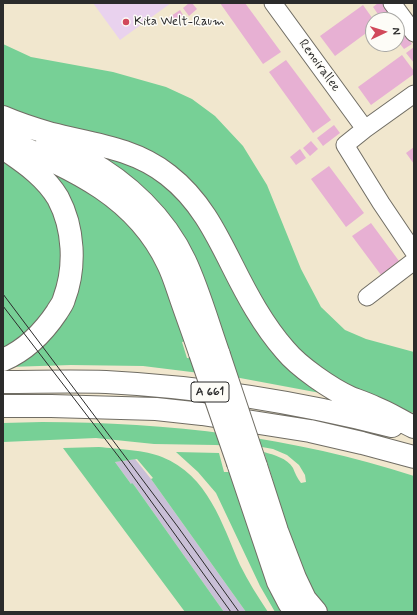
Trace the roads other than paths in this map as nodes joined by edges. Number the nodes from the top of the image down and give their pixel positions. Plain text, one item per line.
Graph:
1 (272, 3) edge
2 (392, 3) edge
3 (414, 33) edge
4 (414, 94) edge
5 (3, 118) edge
6 (3, 125) edge
7 (365, 129) junction
8 (3, 140) edge
9 (3, 149) edge
10 (414, 252) edge
11 (414, 261) edge
12 (367, 297) dead end
13 (210, 354) junction
14 (3, 360) edge
15 (3, 382) edge
16 (3, 406) edge
17 (414, 427) edge
18 (414, 432) edge
19 (362, 443) junction
20 (414, 457) edge
21 (247, 464) junction
22 (414, 469) edge
23 (296, 612) edge
24 (316, 612) edge

1 - 7 street, Renoirallee
2 - 3 street
4 - 7 street
5 - 17 highway
6 - 13 highway
7 - 10 street
8 - 13 highway
9 - 14 highway
11 - 12 street
13 - 21 highway, bridge
15 - 18 highway, A 661
16 - 19 highway, A 661
19 - 20 highway, A 661
19 - 22 highway
21 - 23 highway
21 - 24 highway

